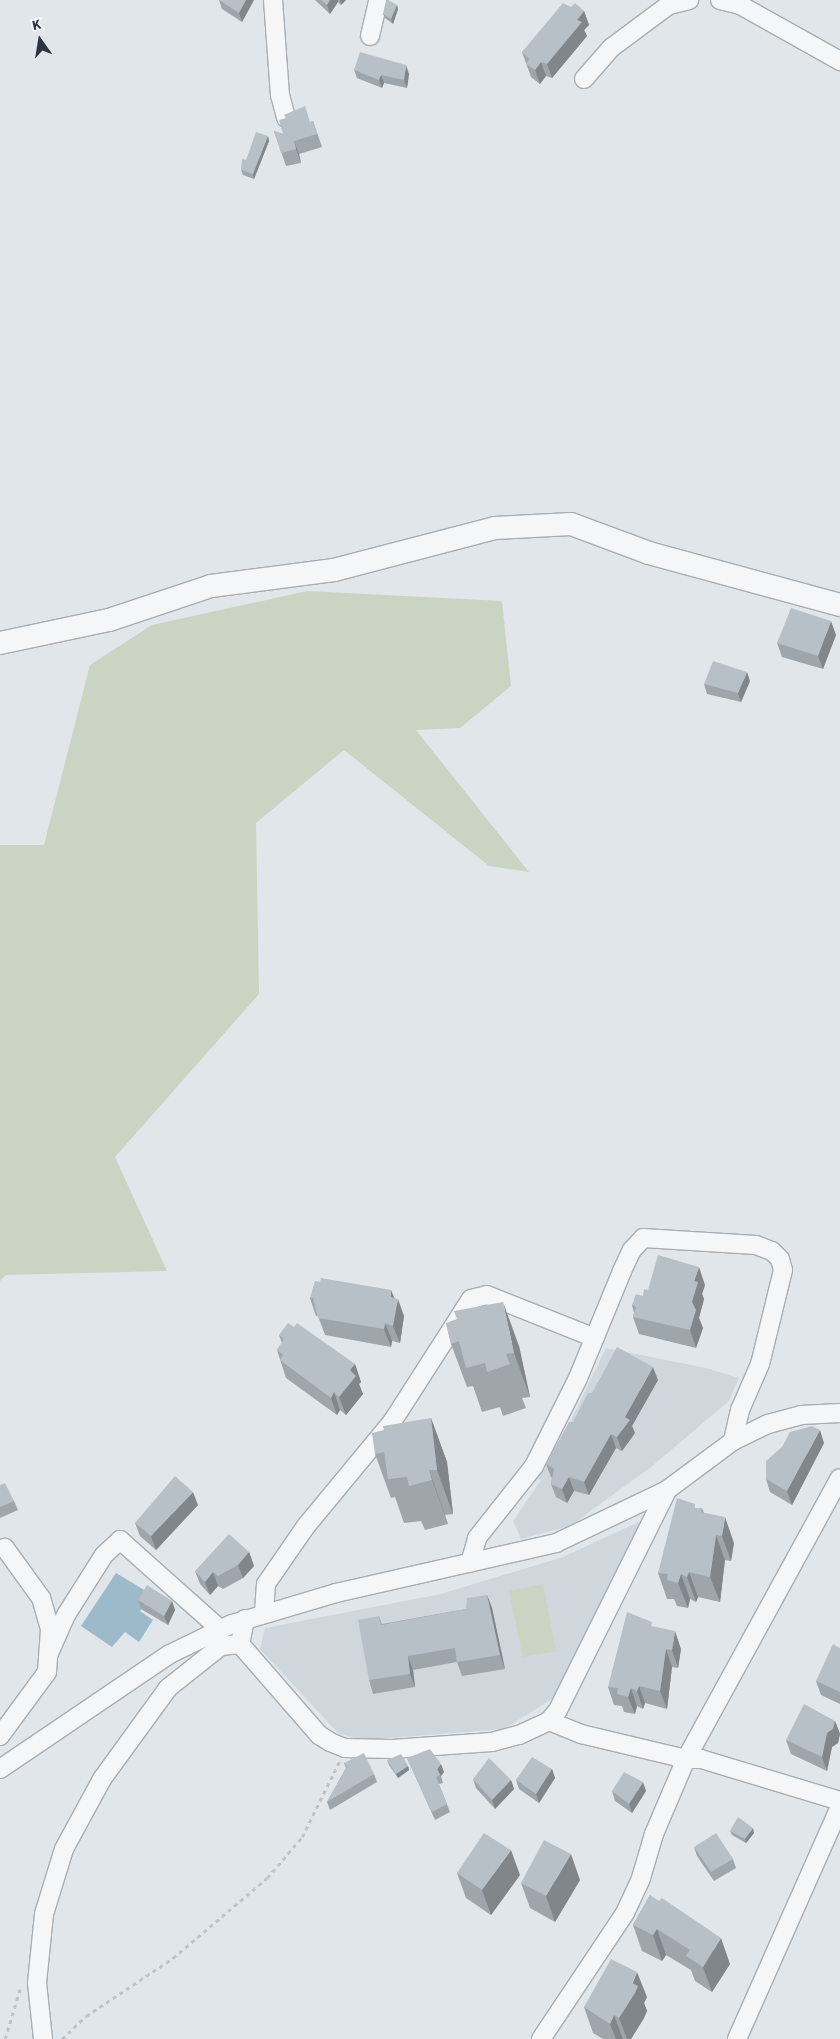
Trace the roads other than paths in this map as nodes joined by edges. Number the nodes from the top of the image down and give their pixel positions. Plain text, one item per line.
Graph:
1 (272, 0) edge
2 (378, 0) edge
3 (689, 0) edge
4 (720, 0) edge
5 (370, 36) dead end
6 (840, 61) edge
7 (584, 79) dead end
8 (286, 118) edge
9 (840, 606) edge
10 (0, 643) edge
11 (595, 1338) junction
12 (840, 1413) edge
13 (733, 1441) junction
14 (840, 1478) edge
15 (667, 1490) junction
16 (4, 1548) dead end
17 (470, 1563) junction
18 (264, 1612) junction
19 (245, 1619) junction
20 (220, 1629) junction
21 (240, 1644) junction
22 (49, 1653) junction
23 (549, 1721) junction
24 (0, 1736) edge
25 (686, 1759) junction
26 (1, 1768) edge
27 (840, 1801) edge
28 (840, 1807) edge
29 (43, 2039) edge
30 (541, 2039) edge
31 (736, 2039) edge

1 - 8 street
2 - 5 street
3 - 7 street
4 - 6 street
9 - 10 street
11 - 13 street
11 - 17 street
11 - 18 street
12 - 13 street
13 - 15 street
14 - 25 street
15 - 17 street
15 - 23 street
16 - 22 street
17 - 18 street
18 - 19 street
19 - 20 street
19 - 21 street
20 - 22 street
20 - 26 street
21 - 23 street
21 - 29 street
22 - 24 street
23 - 25 street
25 - 27 street
25 - 30 street
28 - 31 street

